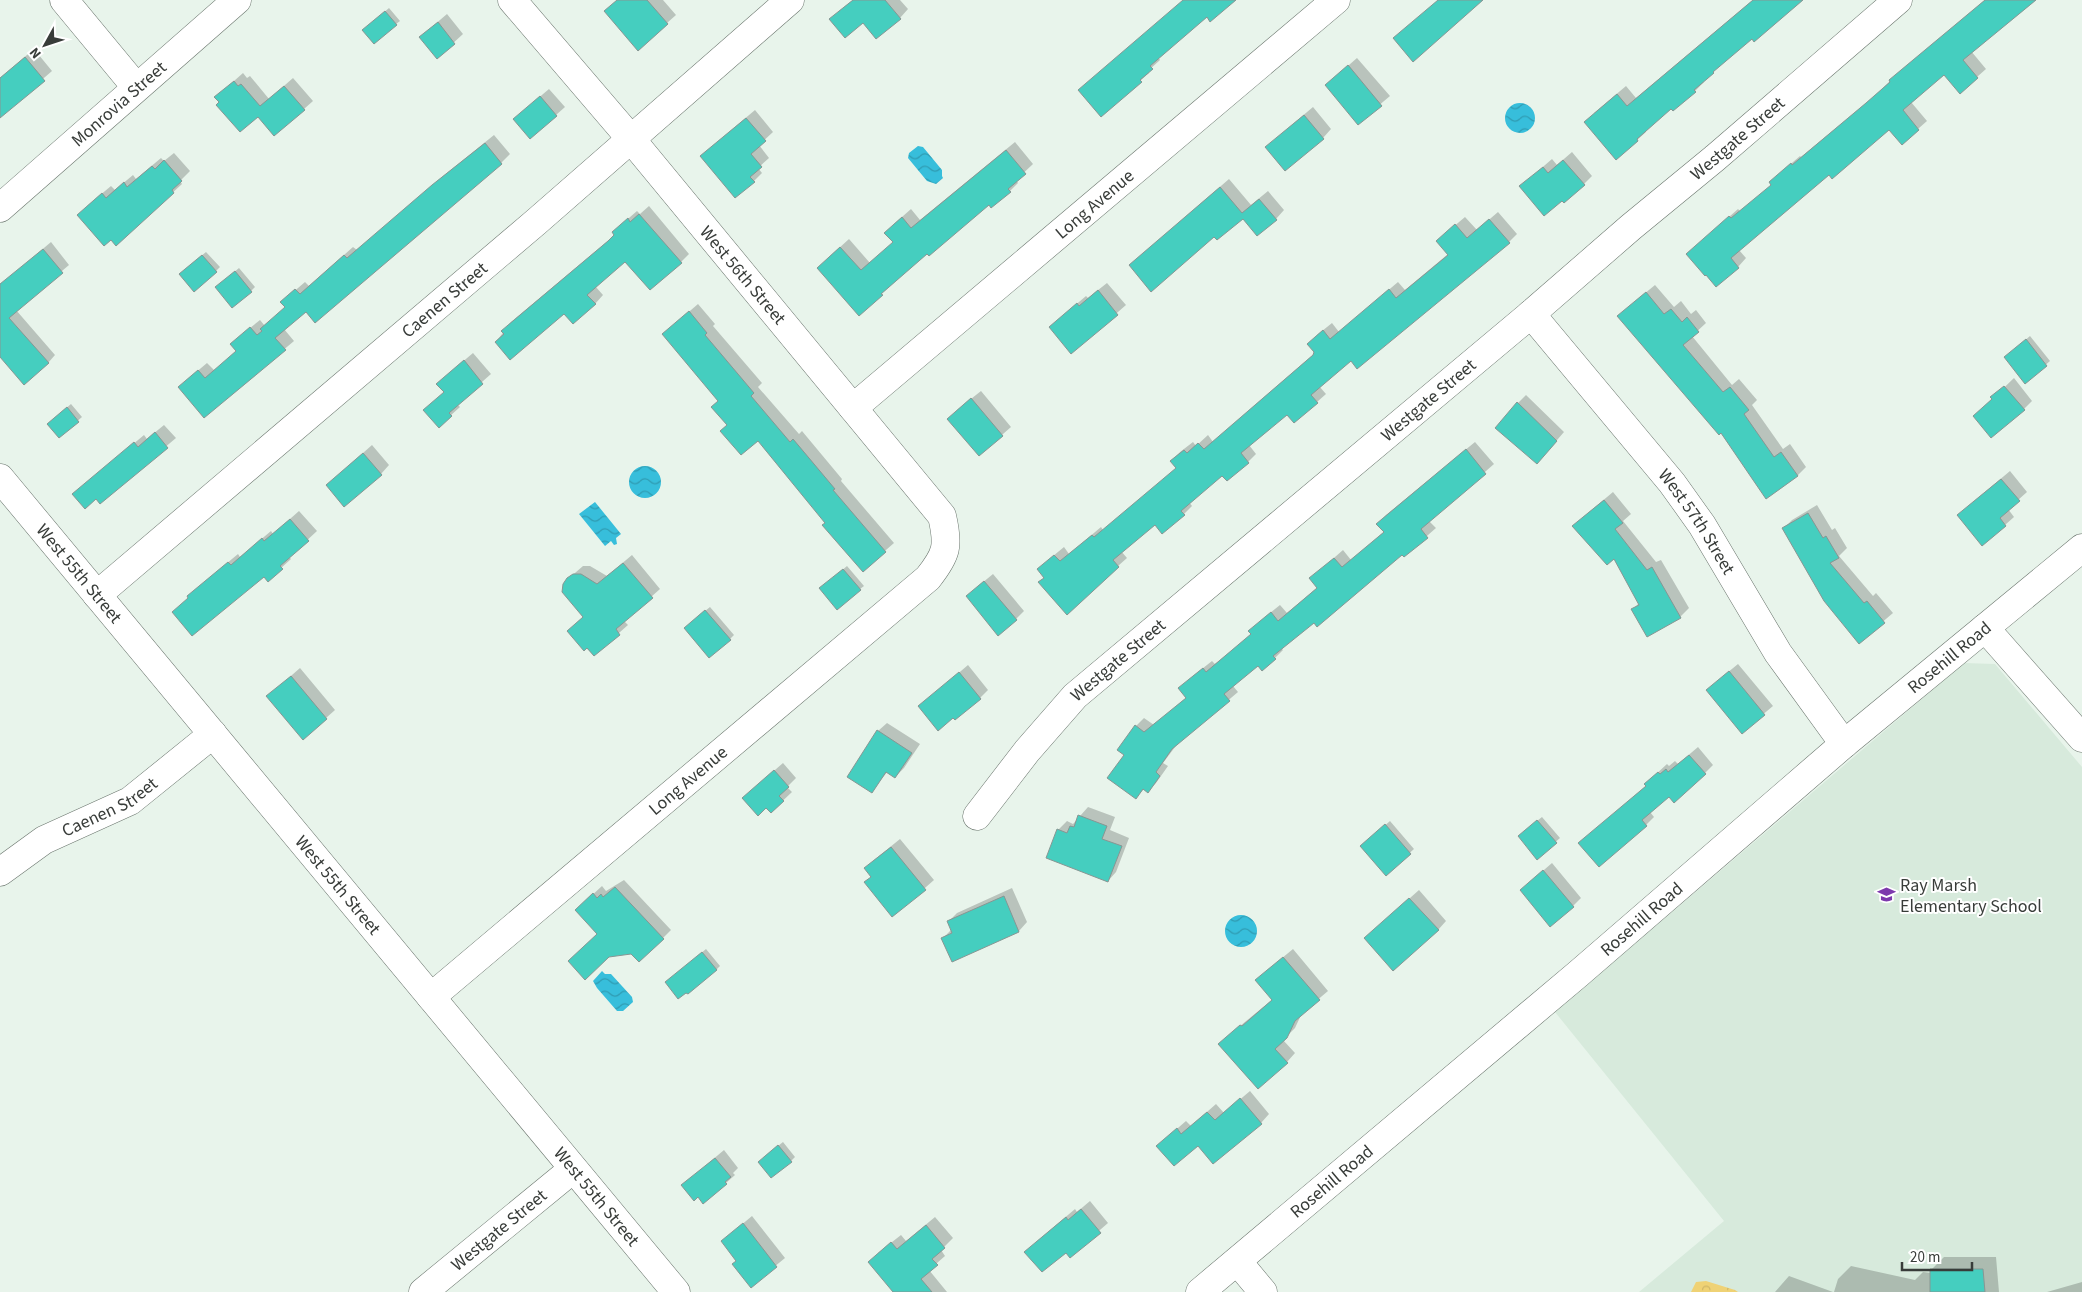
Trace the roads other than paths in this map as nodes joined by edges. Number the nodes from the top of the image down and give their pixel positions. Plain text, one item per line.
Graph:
1 (64, 0) edge
2 (237, 0) edge
3 (512, 0) edge
4 (790, 0) edge
5 (1336, 0) edge
6 (1898, 0) edge
7 (136, 87) junction
8 (631, 139) junction
9 (0, 208) edge
10 (1531, 314) junction
11 (853, 408) junction
12 (0, 478) edge
13 (2082, 548) edge
14 (942, 560) joint
15 (97, 595) junction
16 (1984, 628) junction
17 (213, 734) junction
18 (2082, 738) edge
19 (1844, 744) junction
20 (977, 816) dead end
21 (0, 872) edge
22 (431, 997) junction
23 (573, 1169) junction
24 (1238, 1262) junction
25 (423, 1292) edge
26 (676, 1292) edge
27 (1200, 1292) edge
28 (1263, 1292) edge

1 - 7 street
2 - 7 street, Monrovia Street
3 - 8 street, West 56th Street
4 - 8 street, Caenen Street
5 - 11 street, Long Avenue
6 - 10 street, Westgate Street
7 - 9 street, Monrovia Street
8 - 11 street, West 56th Street
8 - 15 street, Caenen Street
10 - 19 street, West 57th Street
10 - 20 street, Westgate Street
11 - 14 street, West 56th Street
12 - 15 street, West 55th Street
13 - 16 street, Rosehill Road
14 - 22 street, Long Avenue
15 - 17 street, West 55th Street
16 - 18 street
16 - 19 street, Rosehill Road
17 - 21 street, Caenen Street
17 - 22 street, West 55th Street
19 - 24 street, Rosehill Road
22 - 23 street, West 55th Street
23 - 25 street, Westgate Street
23 - 26 street, West 55th Street
24 - 27 street, Rosehill Road
24 - 28 street

